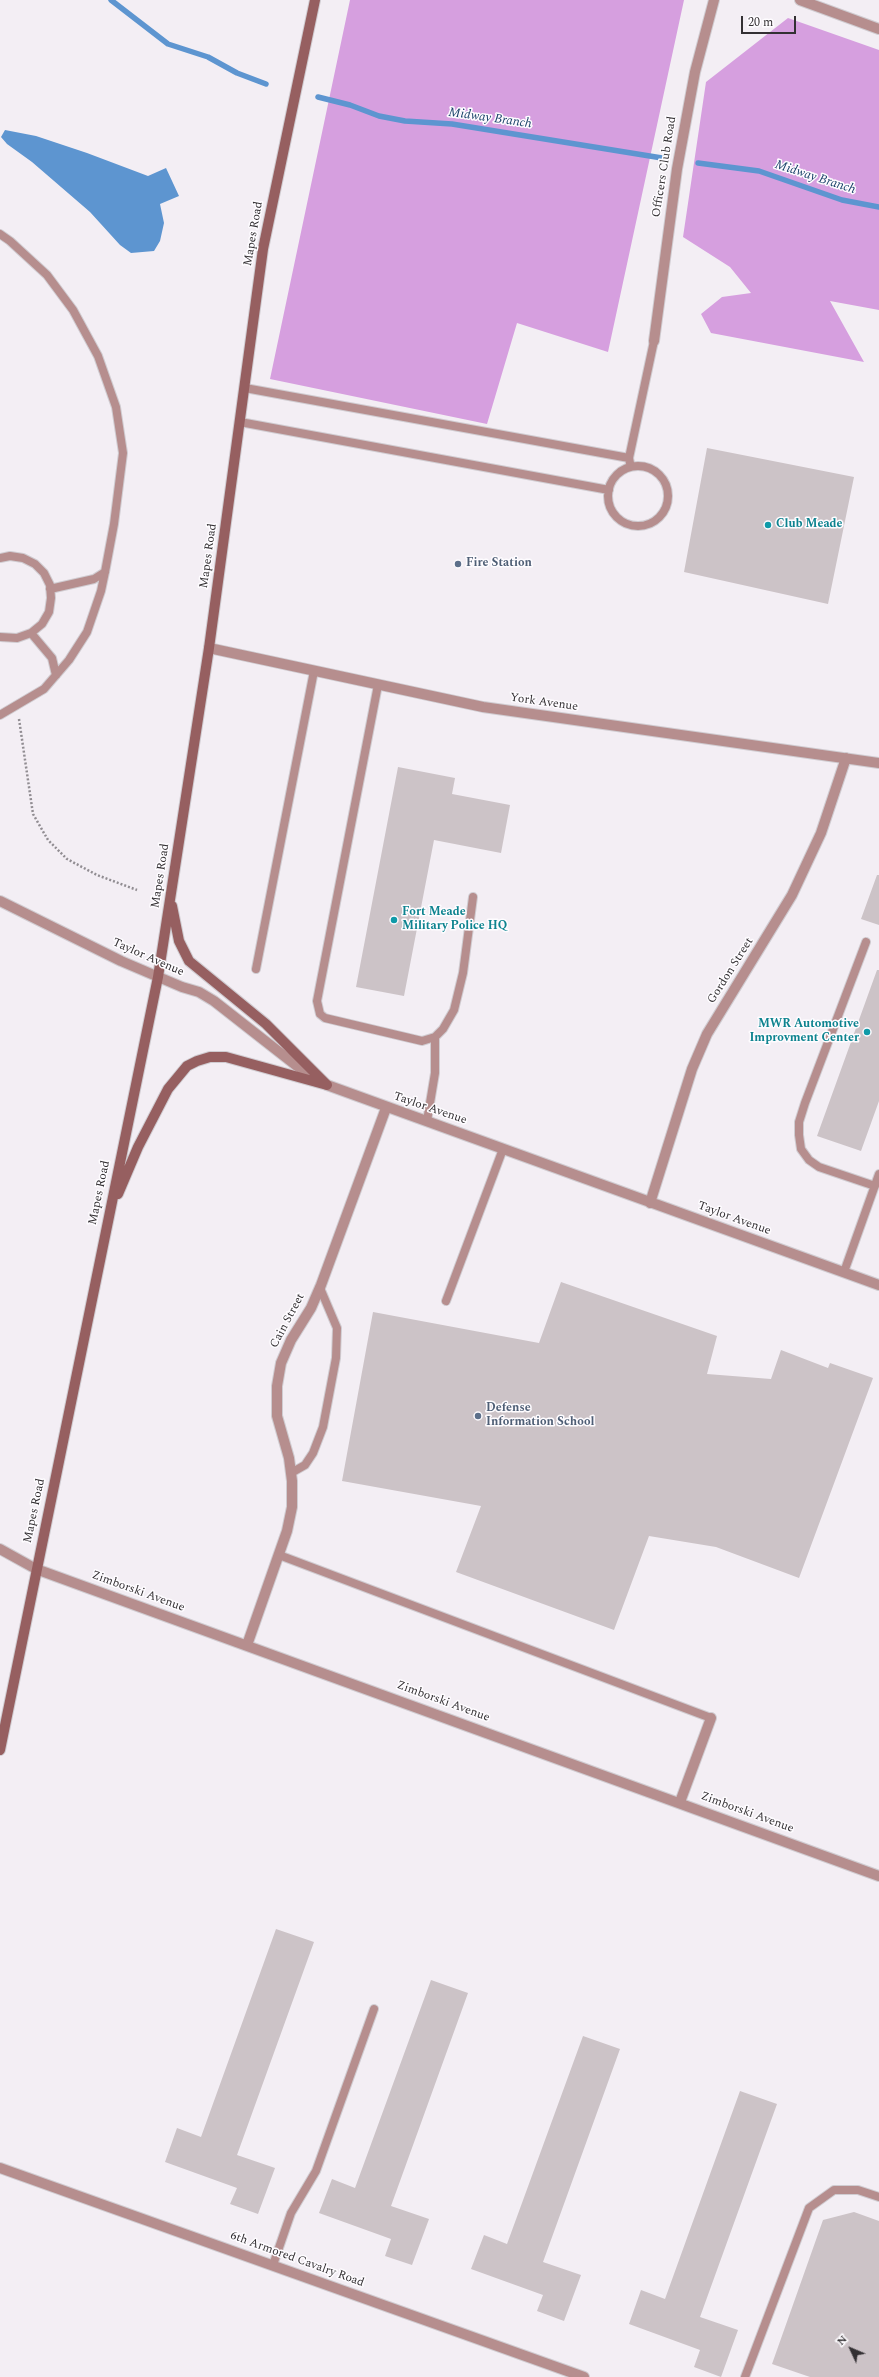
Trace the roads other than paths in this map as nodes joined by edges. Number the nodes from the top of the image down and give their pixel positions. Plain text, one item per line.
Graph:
1 (315, 0) edge
2 (714, 0) edge
3 (800, 0) edge
4 (879, 29) edge
5 (0, 234) edge
6 (654, 341) joint
7 (245, 388) junction
8 (240, 422) junction
9 (630, 462) junction
10 (609, 490) junction
11 (0, 558) edge
12 (105, 572) junction
13 (50, 589) junction
14 (31, 633) junction
15 (0, 636) edge
16 (209, 648) junction
17 (314, 671) junction
18 (56, 675) junction
19 (378, 685) junction
20 (0, 715) edge
21 (846, 758) junction
22 (879, 763) edge
23 (171, 897) junction
24 (473, 897) dead end
25 (0, 901) edge
26 (866, 942) dead end
27 (256, 969) dead end
28 (158, 977) junction
29 (435, 1037) junction
30 (327, 1085) junction
31 (386, 1108) junction
32 (427, 1121) junction
33 (503, 1149) junction
34 (879, 1174) edge
35 (875, 1186) junction
36 (650, 1203) junction
37 (109, 1216) junction
38 (844, 1272) junction
39 (879, 1285) edge
40 (320, 1288) junction
41 (446, 1301) dead end
42 (291, 1473) junction
43 (0, 1549) edge
44 (279, 1555) junction
45 (36, 1569) junction
46 (247, 1645) junction
47 (711, 1718) joint
48 (0, 1750) edge
49 (680, 1802) junction
50 (879, 1876) edge
51 (374, 2009) dead end
52 (0, 2168) edge
53 (879, 2197) edge
54 (273, 2265) junction
55 (584, 2377) edge
56 (744, 2377) edge

1 - 7 street, Mapes Road
2 - 6 street, Officers Club Road
3 - 4 street
5 - 12 lane
6 - 9 lane
7 - 8 street, Mapes Road
7 - 9 lane
8 - 10 lane
8 - 16 street, Mapes Road
9 - 10 lane
9 - 10 lane
11 - 13 lane
12 - 13 lane
12 - 18 lane
13 - 14 lane
14 - 15 lane
14 - 18 lane
16 - 17 street, York Avenue
16 - 23 street, Mapes Road
17 - 19 street, York Avenue
17 - 27 lane
18 - 20 lane
19 - 21 street, York Avenue
19 - 29 lane
21 - 22 street, York Avenue
21 - 36 street, Gordon Street
23 - 28 street, Mapes Road
23 - 30 street
24 - 29 lane
25 - 28 street, Taylor Avenue
26 - 35 lane
28 - 30 street, Taylor Avenue
28 - 37 street, Mapes Road
29 - 32 lane
30 - 31 street, Taylor Avenue
30 - 37 street
31 - 32 street, Taylor Avenue
31 - 40 street, Cain Street
32 - 33 street, Taylor Avenue
33 - 36 street, Taylor Avenue
33 - 41 lane
34 - 35 lane
35 - 38 lane
36 - 38 street, Taylor Avenue
37 - 45 street, Mapes Road
38 - 39 street, Taylor Avenue
40 - 42 street, Cain Street
40 - 42 lane
42 - 44 street, Cain Street
43 - 45 street, Zimborski Avenue
44 - 46 street, Cain Street
44 - 47 lane
45 - 46 street, Zimborski Avenue
45 - 48 street, Mapes Road
46 - 49 street, Zimborski Avenue
47 - 49 street
49 - 50 street, Zimborski Avenue
51 - 54 lane
52 - 54 street, 6th Armored Cavalry Road
53 - 56 lane
54 - 55 street, 6th Armored Cavalry Road

